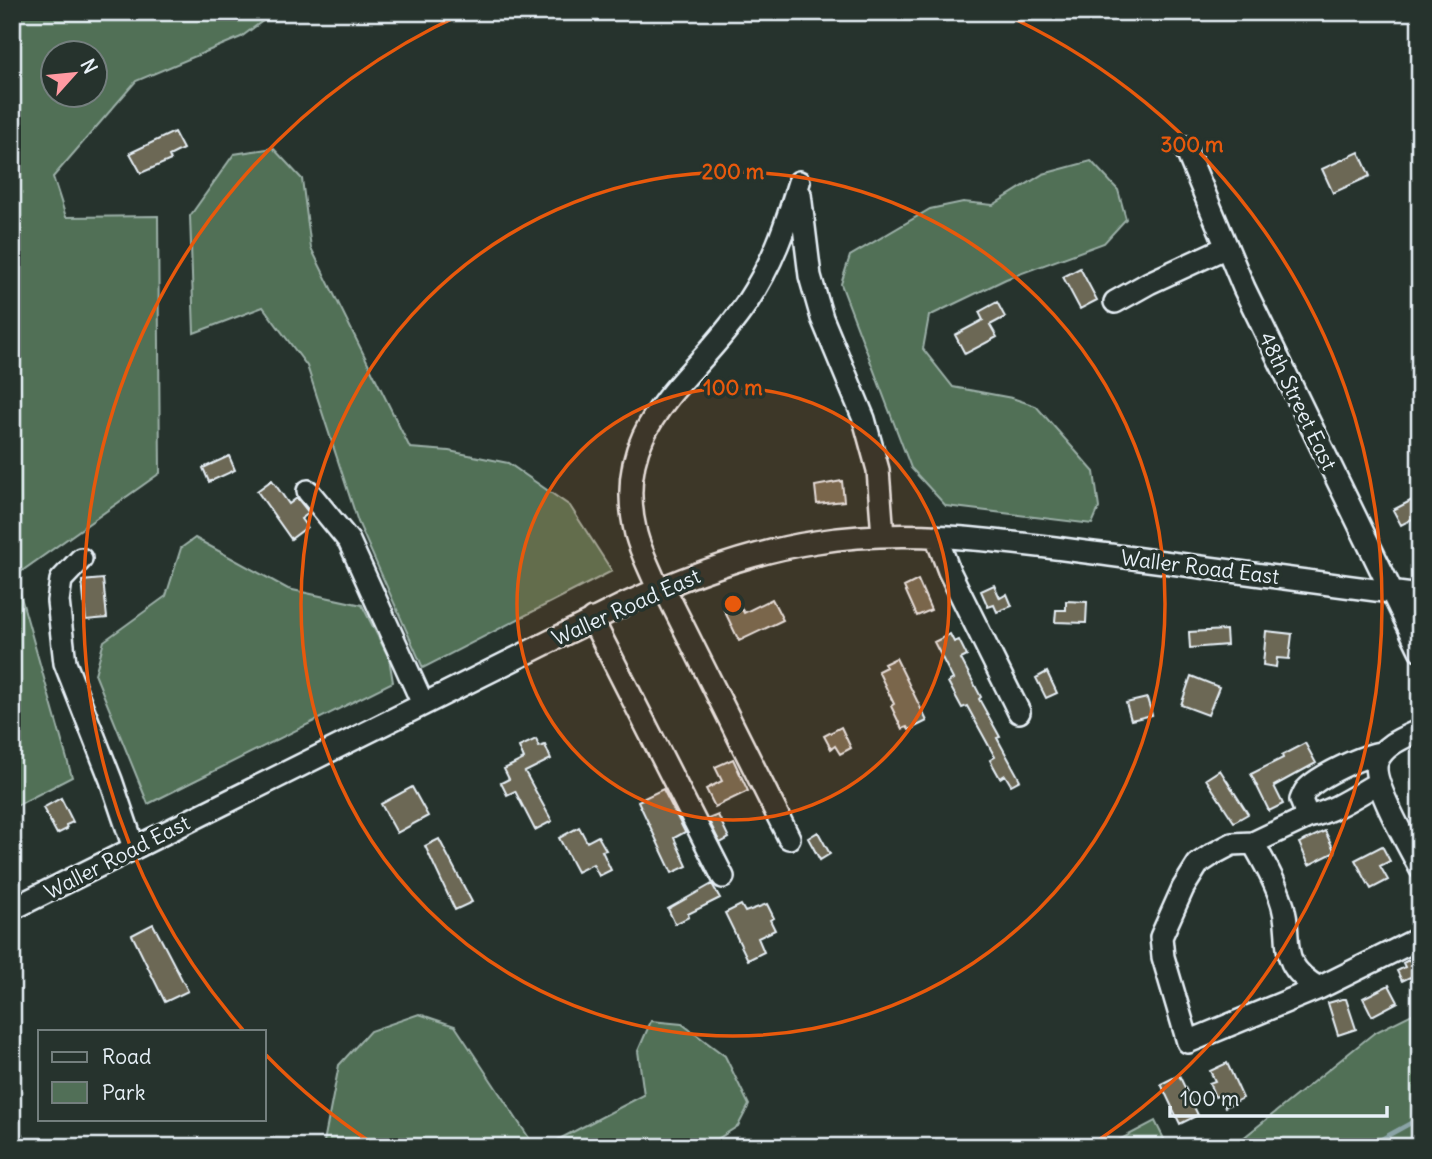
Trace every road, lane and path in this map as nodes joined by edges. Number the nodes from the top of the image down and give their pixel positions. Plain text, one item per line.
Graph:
1 (1185, 147) dead end
2 (1227, 247) junction
3 (1115, 302) dead end
4 (308, 491) dead end
5 (883, 536) junction
6 (936, 536) junction
7 (81, 559) dead end
8 (661, 588) junction
9 (1391, 592) junction
10 (1420, 596) edge
11 (592, 619) junction
12 (1420, 650) edge
13 (423, 704) junction
14 (1019, 712) dead end
15 (1420, 730) edge
16 (1379, 766) junction
17 (1308, 817) junction
18 (789, 838) dead end
19 (1254, 843) junction
20 (134, 848) junction
21 (1420, 868) edge
22 (723, 877) dead end
23 (12, 909) edge
24 (1420, 938) edge
25 (1319, 988) junction

1 - 2 street, 48th Street East
2 - 3 street
2 - 9 street, 48th Street East
4 - 13 street
5 - 6 street, Waller Road East
5 - 8 street, Waller Road East
5 - 8 street
6 - 9 street, Waller Road East
6 - 14 street
7 - 20 street
8 - 11 street, Waller Road East
8 - 18 street
9 - 10 street, Waller Road East
9 - 12 street, 48th Street East
11 - 13 street, Waller Road East
11 - 22 street
13 - 20 street, Waller Road East
15 - 16 street
16 - 17 street
16 - 17 street
16 - 21 street
17 - 19 street
19 - 25 street
19 - 25 street
20 - 23 street, Waller Road East
24 - 25 street

